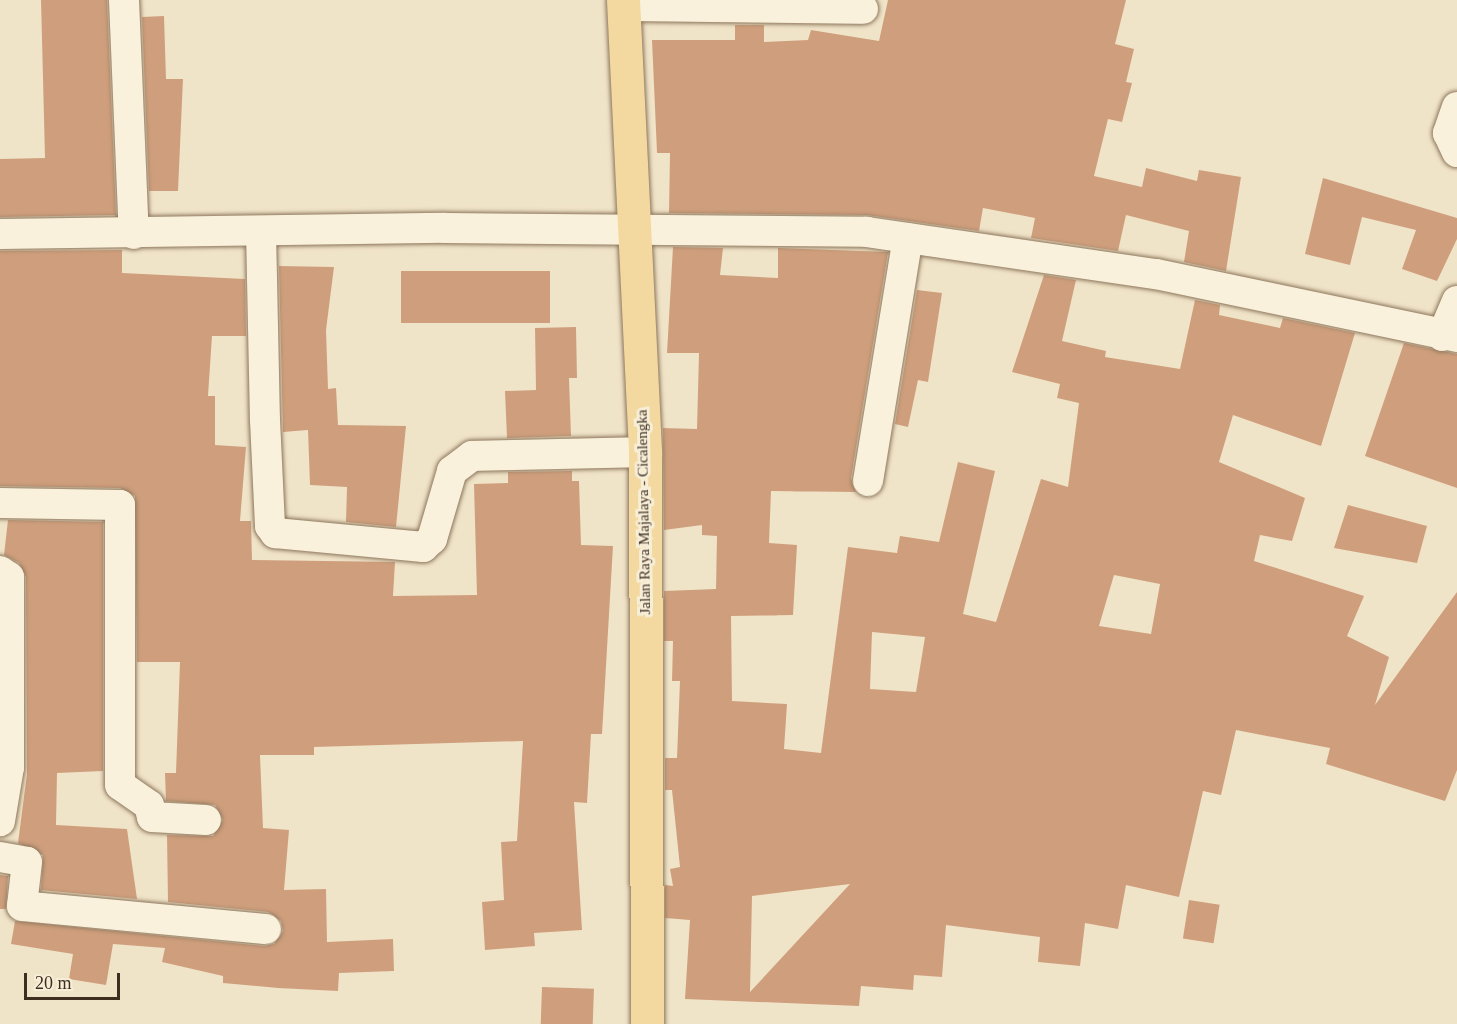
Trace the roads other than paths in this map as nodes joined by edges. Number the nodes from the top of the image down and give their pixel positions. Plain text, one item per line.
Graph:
1 (124, 0) edge
2 (622, 3) edge
3 (863, 9) dead end
4 (1457, 107) edge
5 (1457, 152) edge
6 (261, 231) junction
7 (634, 231) junction
8 (0, 234) edge
9 (134, 234) junction
10 (908, 238) junction
11 (1457, 301) edge
12 (1450, 337) edge
13 (645, 452) junction
14 (868, 481) dead end
15 (0, 503) edge
16 (0, 572) edge
17 (4, 767) edge
18 (206, 820) dead end
19 (0, 821) edge
20 (0, 857) edge
21 (266, 929) dead end
22 (647, 1024) edge

1 - 9 street
2 - 3 street
2 - 7 main road, Jalan Raya Majalaya - Cicalengka
4 - 5 street
6 - 7 street
6 - 9 street
6 - 13 street
7 - 10 street
7 - 13 main road, Jalan Raya Majalaya - Cicalengka
8 - 9 street
10 - 12 street
10 - 14 street
11 - 12 street
13 - 22 main road, Jalan Raya Majalaya - Cicalengka
15 - 18 street
16 - 17 street
17 - 19 street
20 - 21 street

